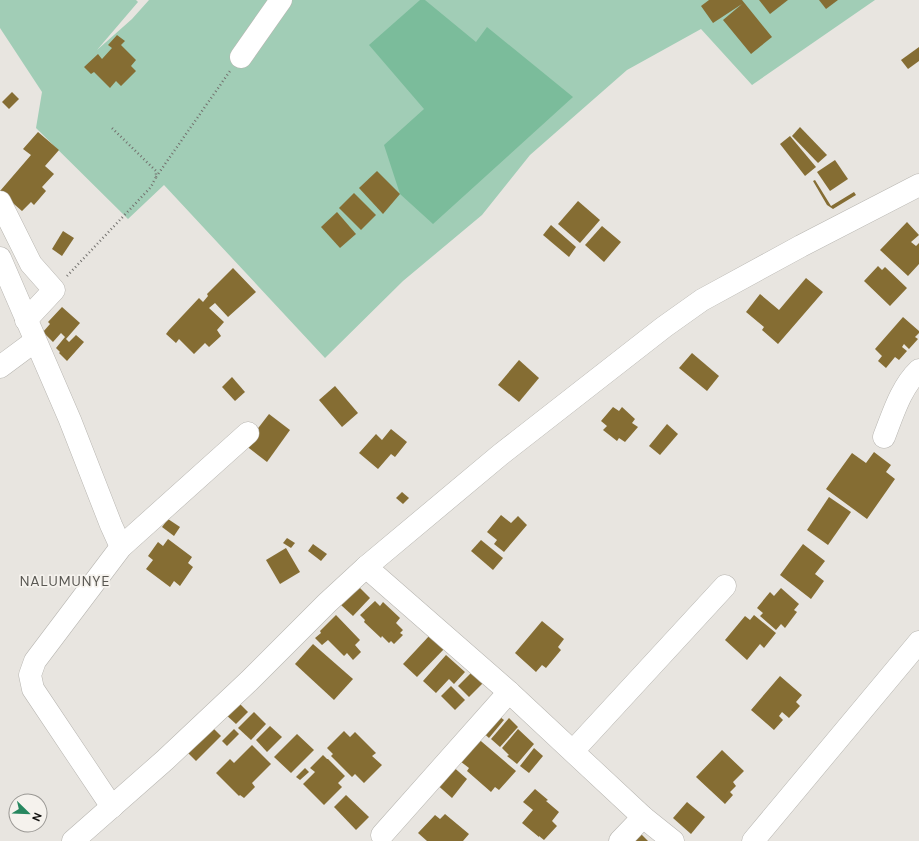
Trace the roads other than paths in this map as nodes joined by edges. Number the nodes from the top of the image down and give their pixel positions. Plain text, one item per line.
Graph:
1 (281, 0) edge
2 (241, 57) road end
3 (915, 193) edge
4 (0, 202) edge
5 (0, 258) edge
6 (26, 320) junction
7 (35, 341) junction
8 (0, 367) edge
9 (919, 370) edge
10 (248, 433) dead end
11 (884, 437) dead end
12 (121, 547) junction
13 (366, 567) junction
14 (725, 586) dead end
15 (919, 642) edge
16 (510, 692) junction
17 (573, 751) junction
18 (112, 807) junction
19 (643, 817) junction
20 (382, 835) dead end
21 (73, 841) edge
22 (620, 841) edge
23 (673, 841) edge
24 (753, 841) edge

1 - 2 street
3 - 13 street
4 - 6 street
5 - 6 street
6 - 7 street
7 - 8 street
7 - 12 street
9 - 11 street
10 - 12 street
12 - 18 street
13 - 16 street
13 - 18 street
14 - 17 street
15 - 24 street
16 - 17 street
16 - 20 street
17 - 19 street
18 - 21 street
19 - 22 street
19 - 23 street

